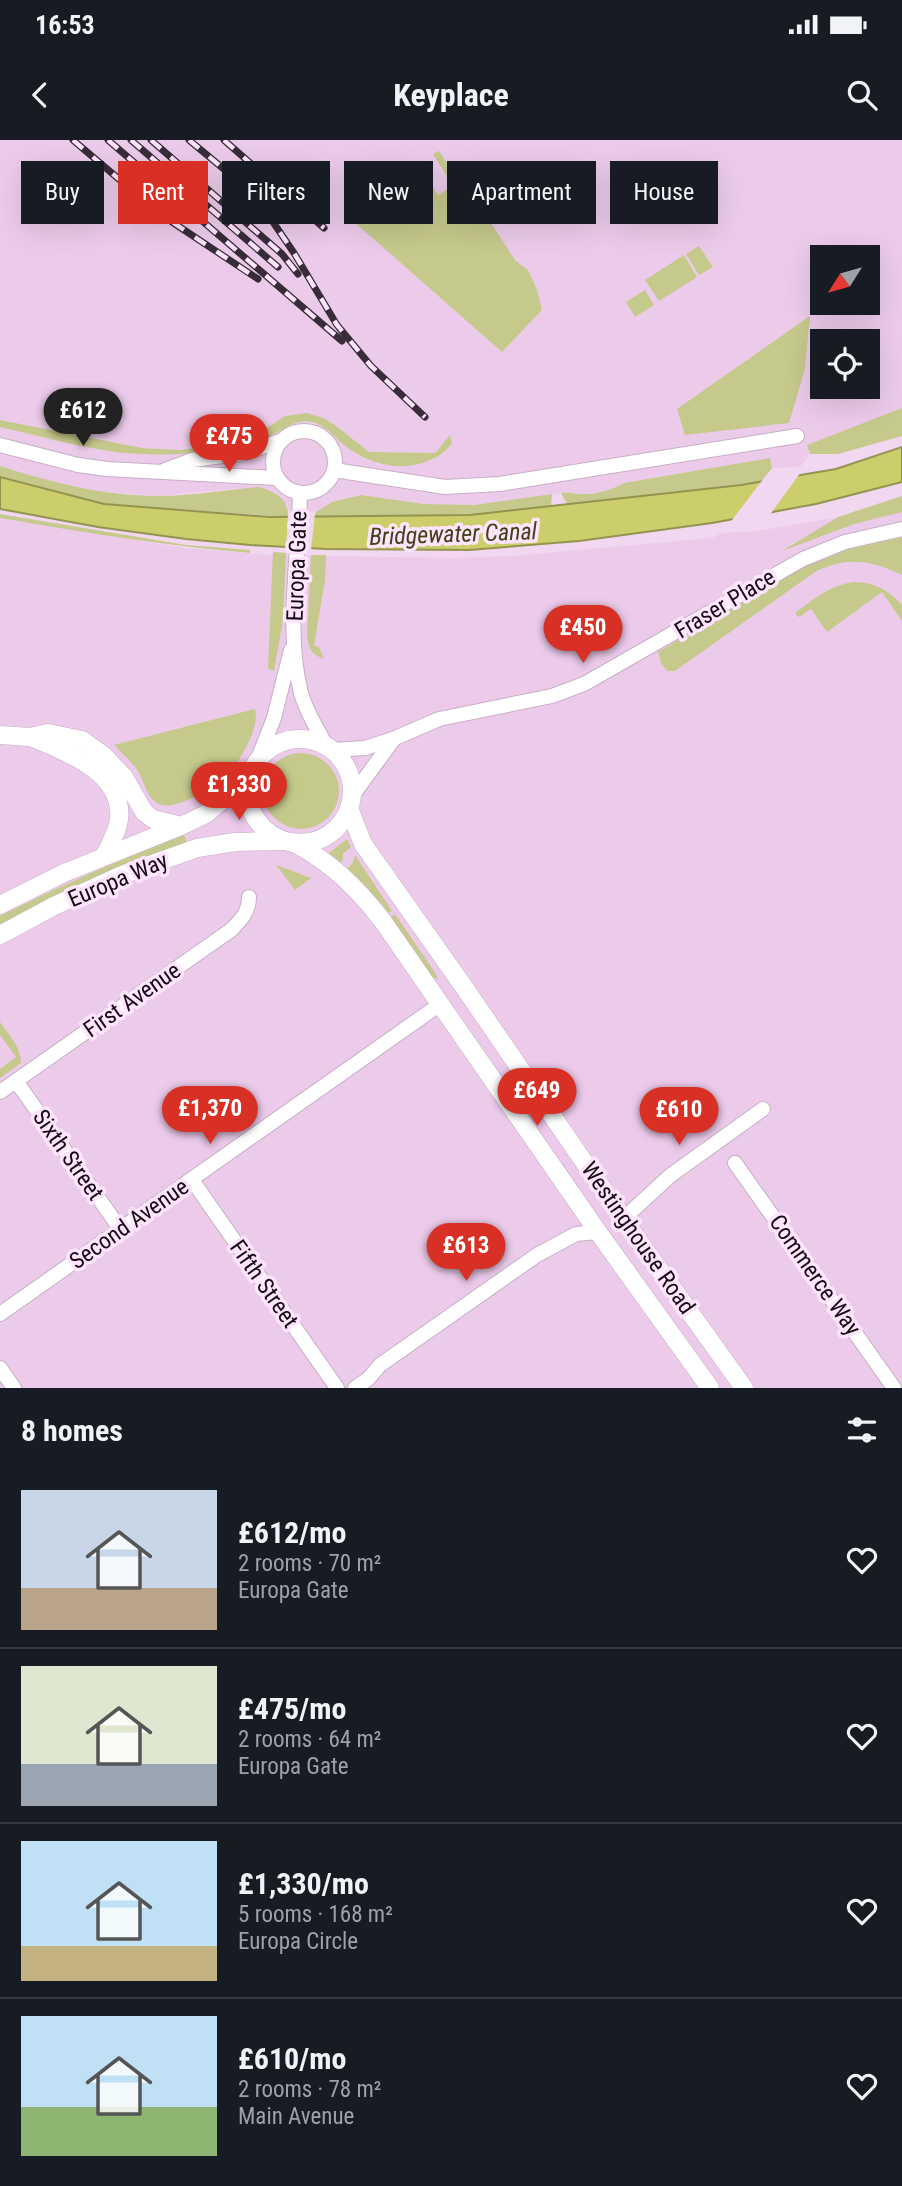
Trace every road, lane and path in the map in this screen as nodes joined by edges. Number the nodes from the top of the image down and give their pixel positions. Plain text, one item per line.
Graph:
1 (797, 436) dead end
2 (281, 441) junction
3 (0, 445) edge
4 (334, 470) junction
5 (164, 471) junction
6 (277, 478) junction
7 (300, 493) junction
8 (902, 529) edge
9 (294, 638) junction
10 (0, 735) edge
11 (30, 737) junction
12 (393, 739) junction
13 (330, 748) junction
14 (253, 769) junction
15 (351, 802) junction
16 (181, 826) junction
17 (289, 842) junction
18 (105, 855) junction
19 (249, 897) dead end
20 (0, 905) edge
21 (0, 935) edge
22 (464, 987) junction
23 (439, 1005) junction
24 (16, 1080) junction
25 (0, 1092) edge
26 (763, 1109) dead end
27 (736, 1163) dead end
28 (192, 1180) junction
29 (623, 1220) junction
30 (121, 1230) junction
31 (598, 1232) junction
32 (0, 1314) edge
33 (0, 1368) edge
34 (14, 1388) edge
35 (337, 1388) edge
36 (355, 1388) edge
37 (710, 1388) edge
38 (744, 1388) edge
39 (894, 1388) edge

1 - 4 street
2 - 4 street
2 - 5 street, Europa Gate
2 - 6 street
3 - 5 street, Europa Gate
4 - 7 street
5 - 6 street, Europa Gate
6 - 7 street
7 - 9 street, Europa Gate
8 - 12 street, Fraser Place
9 - 13 street, Europa Gate
9 - 14 street, Europa Gate
10 - 11 street
11 - 16 street
11 - 18 street
12 - 13 street, Fraser Place
12 - 15 street
13 - 14 street
13 - 15 street
14 - 16 street, Europa Way
14 - 17 street
15 - 17 street
15 - 22 street, Westinghouse Road
16 - 18 street, Europa Way
17 - 21 street, Europa Way
17 - 23 street, Westinghouse Road
18 - 20 street, Europa Way
19 - 24 street, First Avenue
22 - 23 street, Second Avenue
22 - 29 street, Westinghouse Road
23 - 28 street, Second Avenue
23 - 31 street, Westinghouse Road
24 - 25 street, First Avenue
24 - 30 street, Sixth Street
26 - 29 street
27 - 39 street, Commerce Way
28 - 30 street, Second Avenue
28 - 35 street, Fifth Street
29 - 31 street
29 - 38 street, Westinghouse Road
30 - 32 street, Second Avenue
31 - 36 street
31 - 37 street, Westinghouse Road
33 - 34 street

